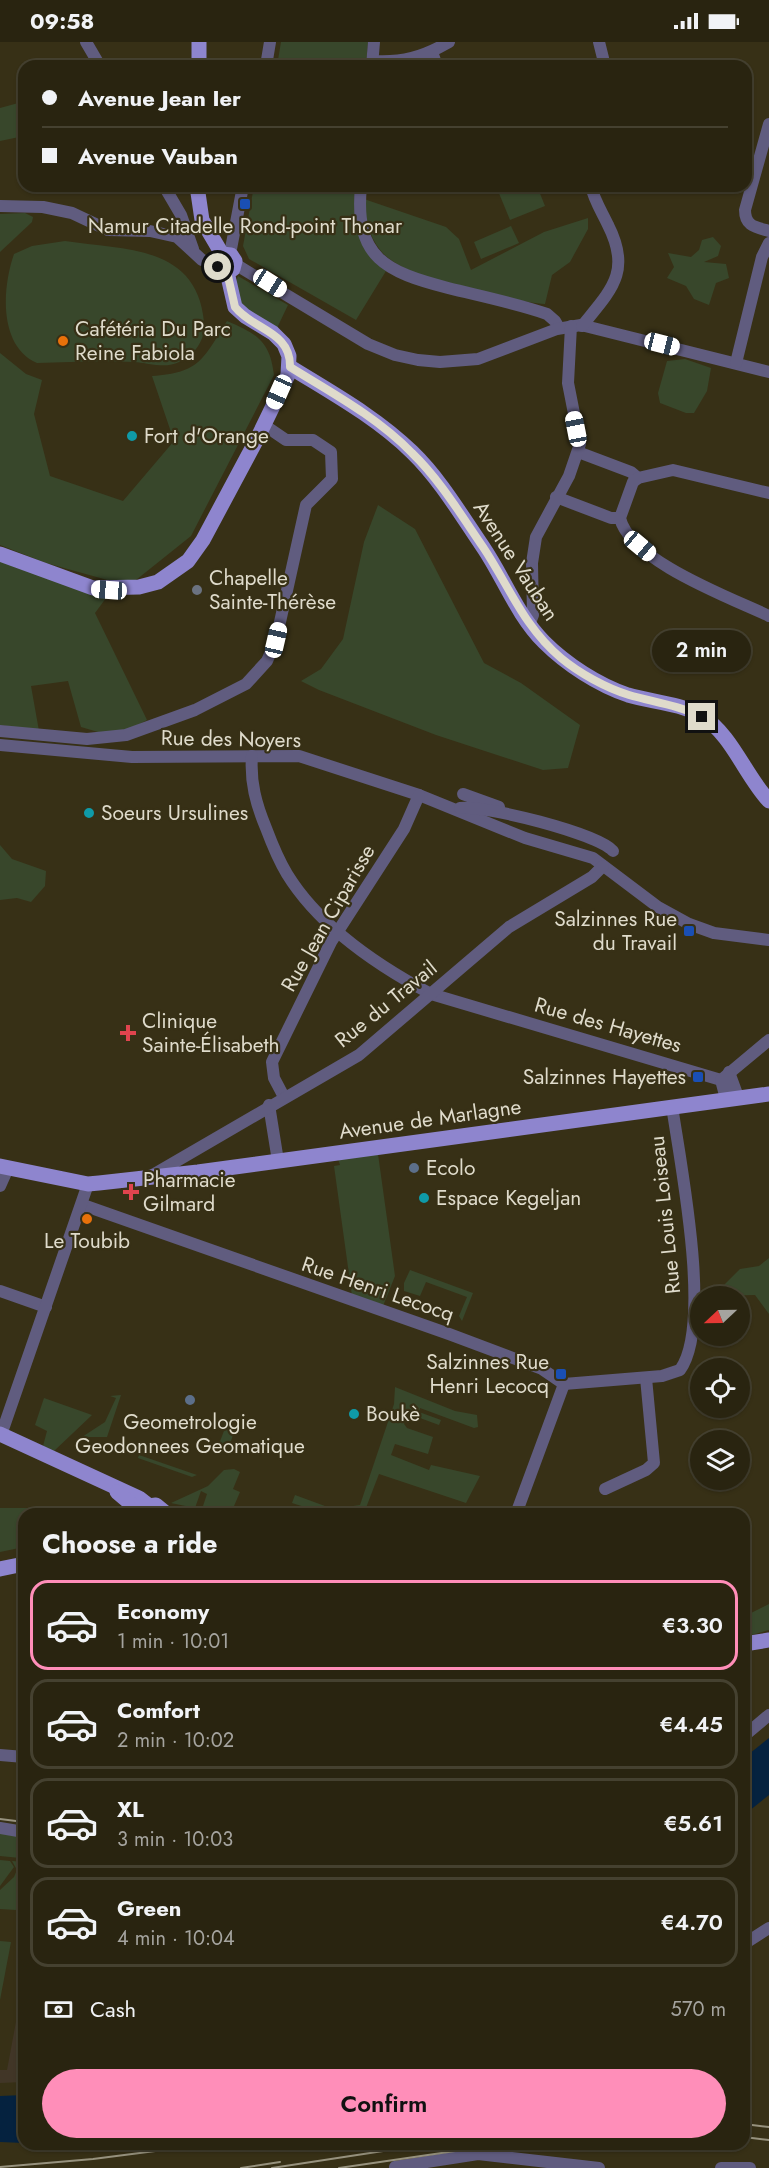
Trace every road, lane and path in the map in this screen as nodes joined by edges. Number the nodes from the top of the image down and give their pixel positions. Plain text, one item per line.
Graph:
1 (86, 42) edge
2 (199, 42) edge
3 (270, 42) edge
4 (374, 42) edge
5 (449, 42) edge
6 (600, 42) edge
7 (432, 52) junction
8 (96, 60) edge
9 (199, 60) edge
10 (267, 60) edge
11 (372, 60) edge
12 (408, 60) edge
13 (435, 60) edge
14 (604, 60) edge
15 (769, 124) edge
16 (752, 186) edge
17 (168, 192) edge
18 (198, 192) edge
19 (242, 192) edge
20 (361, 192) edge
21 (594, 192) edge
22 (751, 192) edge
23 (0, 206) edge
24 (769, 231) edge
25 (769, 243) edge
26 (195, 253) junction
27 (226, 262) junction
28 (571, 327) junction
29 (736, 363) junction
30 (290, 367) junction
31 (769, 372) edge
32 (264, 425) junction
33 (578, 452) junction
34 (638, 478) junction
35 (769, 493) edge
36 (556, 498) junction
37 (620, 518) junction
38 (0, 554) edge
39 (769, 616) edge
40 (529, 625) junction
41 (0, 731) edge
42 (0, 745) edge
43 (252, 756) junction
44 (463, 794) dead end
45 (419, 795) junction
46 (769, 801) edge
47 (454, 809) junction
48 (517, 814) junction
49 (564, 830) junction
50 (613, 850) dead end
51 (598, 862) junction
52 (339, 930) junction
53 (769, 940) edge
54 (431, 994) junction
55 (769, 1040) edge
56 (769, 1088) edge
57 (725, 1089) junction
58 (769, 1094) edge
59 (284, 1097) junction
60 (269, 1105) junction
61 (672, 1106) junction
62 (278, 1161) junction
63 (4, 1167) edge
64 (151, 1176) junction
65 (88, 1184) junction
66 (0, 1186) edge
67 (83, 1205) junction
68 (0, 1291) edge
69 (46, 1307) junction
70 (646, 1378) junction
71 (564, 1384) junction
72 (1, 1435) edge
73 (107, 1486) junction
74 (605, 1490) dead end
75 (148, 1505) junction
76 (132, 1508) edge
77 (143, 1508) edge
78 (161, 1508) edge
79 (518, 1508) edge
80 (18, 1565) edge
81 (0, 1569) edge
82 (769, 1640) edge
83 (750, 1643) edge
84 (769, 1715) edge
85 (750, 1731) edge
86 (0, 1755) edge
87 (18, 1756) edge
88 (0, 1828) edge
89 (18, 1831) edge
90 (769, 1928) edge
91 (750, 1940) edge
92 (395, 2168) edge
93 (599, 2168) edge
94 (721, 2168) edge
95 (750, 2168) edge

1 - 8 street
2 - 9 main road
3 - 10 street
4 - 11 street
5 - 7 street
6 - 14 street
7 - 12 street
7 - 13 street
15 - 16 street
17 - 26 street
18 - 27 main road
19 - 27 street
20 - 28 street
21 - 28 street
22 - 24 street
23 - 26 street
25 - 29 street
26 - 27 street
27 - 28 street
27 - 30 main road
28 - 29 street
28 - 33 street
29 - 31 street
30 - 32 main road
30 - 40 main road, Avenue Vauban
32 - 38 main road
32 - 41 street
33 - 34 street
33 - 36 street
34 - 35 street
34 - 37 street
36 - 37 street
36 - 40 street
37 - 39 street
40 - 46 main road, Avenue Vauban
42 - 43 street, Rue des Noyers
43 - 45 street, Rue des Noyers
43 - 52 street, Rue des Hayettes
44 - 48 street, Rue des Noyers
45 - 47 street, Rue des Noyers
45 - 52 street, Rue Jean Ciparisse
47 - 48 street, Rue des Noyers
47 - 51 street, Rue des Noyers
48 - 49 street, Rue des Noyers
49 - 50 street, Rue des Noyers
49 - 51 street, Rue des Noyers
51 - 53 street
51 - 54 street, Rue du Travail
52 - 54 street, Rue des Hayettes
52 - 59 street, Rue Jean Ciparisse
54 - 57 street, Rue des Hayettes
54 - 59 street, Rue du Travail
55 - 57 street
56 - 57 main road, Avenue de Marlagne
57 - 58 main road, Avenue de Marlagne
57 - 61 main road, Avenue de Marlagne
59 - 60 street, Rue du Travail
60 - 62 street
60 - 64 street, Rue du Travail
61 - 62 main road, Avenue de Marlagne
61 - 70 street, Rue Louis Loiseau
62 - 64 main road, Avenue de Marlagne
63 - 65 main road, Avenue de Marlagne
63 - 66 street
64 - 65 main road, Avenue de Marlagne
65 - 67 street
67 - 69 street
67 - 71 street, Rue Henri Lecocq
68 - 69 street
69 - 72 street
70 - 71 street
70 - 74 street
71 - 79 street
72 - 73 main road
73 - 75 main road
73 - 76 main road
75 - 77 main road
75 - 78 main road
80 - 81 main road
82 - 83 main road
84 - 85 street
86 - 87 street
88 - 89 street
90 - 91 street
92 - 93 street
94 - 95 street

